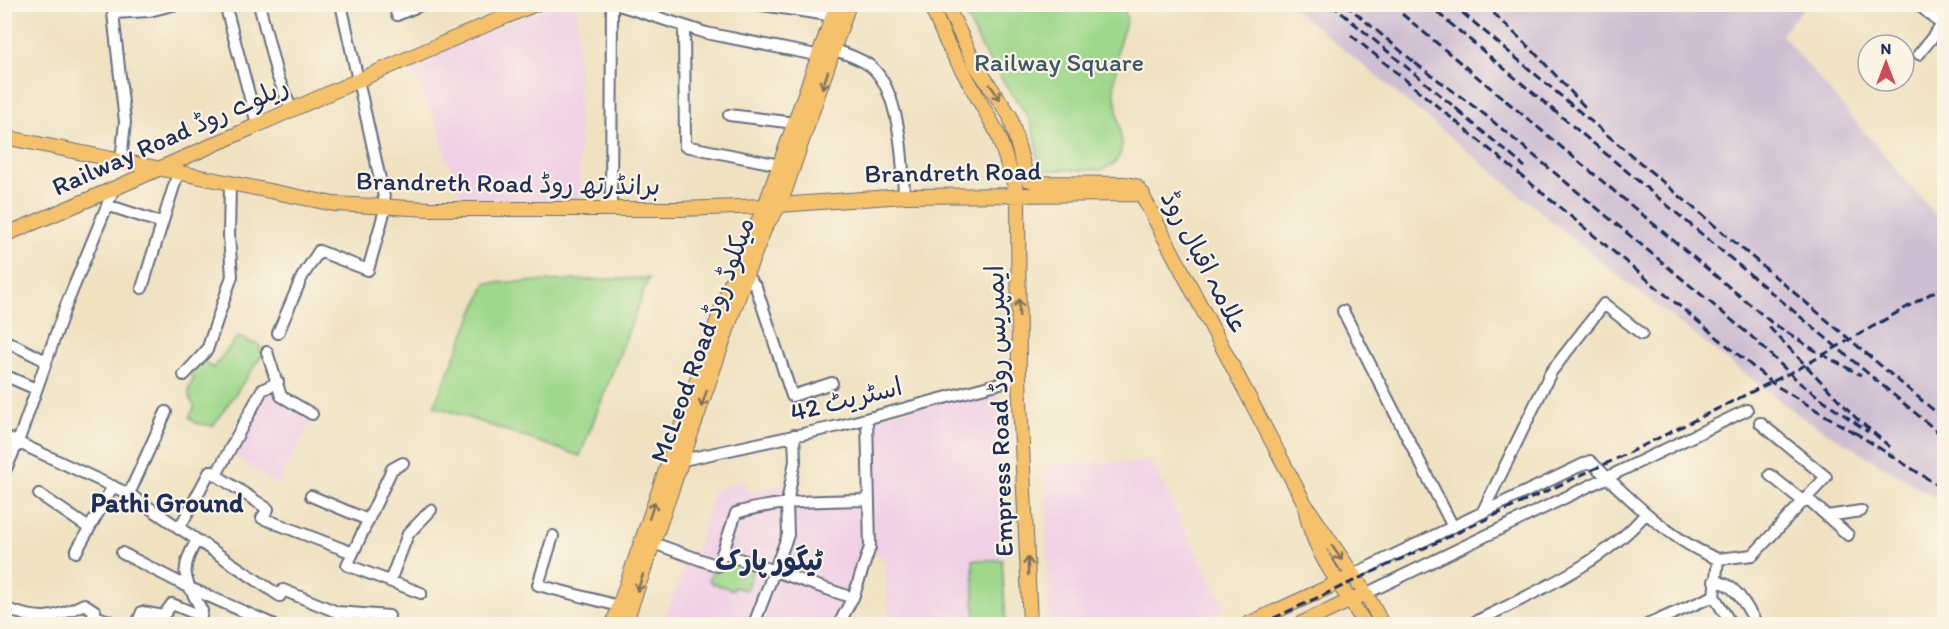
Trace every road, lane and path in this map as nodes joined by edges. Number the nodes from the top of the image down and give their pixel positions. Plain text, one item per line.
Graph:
1 (177, 4) edge
2 (225, 4) edge
3 (259, 4) edge
4 (341, 4) edge
5 (394, 4) edge
6 (423, 4) edge
7 (536, 4) edge
8 (614, 4) edge
9 (756, 4) edge
10 (849, 4) edge
11 (930, 4) edge
12 (946, 4) edge
13 (1918, 4) edge
14 (1935, 4) edge
15 (769, 6) edge
16 (112, 9) edge
17 (511, 9) edge
18 (836, 10) edge
19 (1944, 11) edge
20 (684, 26) junction
21 (835, 50) junction
22 (1919, 54) dead end
23 (821, 56) junction
24 (356, 82) junction
25 (291, 108) junction
26 (729, 114) dead end
27 (795, 123) junction
28 (257, 124) junction
29 (4, 137) edge
30 (121, 160) junction
31 (780, 165) junction
32 (158, 169) junction
33 (178, 173) junction
34 (230, 184) junction
35 (113, 191) junction
36 (1143, 194) junction
37 (1018, 195) junction
38 (904, 196) junction
39 (108, 205) junction
40 (780, 205) junction
41 (386, 206) junction
42 (765, 206) junction
43 (611, 210) junction
44 (162, 223) junction
45 (4, 236) edge
46 (746, 275) junction
47 (142, 288) dead end
48 (1343, 311) dead end
49 (278, 333) dead end
50 (1642, 334) dead end
51 (4, 340) edge
52 (267, 352) dead end
53 (46, 361) junction
54 (4, 375) edge
55 (184, 375) dead end
56 (1019, 378) junction
57 (278, 382) junction
58 (832, 383) dead end
59 (36, 389) junction
60 (1747, 410) dead end
61 (166, 411) dead end
62 (312, 414) dead end
63 (867, 419) junction
64 (681, 422) junction
65 (1760, 423) dead end
66 (695, 427) junction
67 (794, 435) junction
68 (4, 436) edge
69 (18, 442) junction
70 (683, 460) junction
71 (403, 463) dead end
72 (4, 473) edge
73 (216, 475) junction
74 (1770, 475) dead end
75 (1606, 477) junction
76 (113, 486) junction
77 (39, 494) dead end
78 (129, 494) junction
79 (310, 496) dead end
80 (869, 500) junction
81 (1806, 500) junction
82 (787, 503) junction
83 (1305, 504) junction
84 (431, 510) dead end
85 (1861, 512) dead end
86 (1482, 513) junction
87 (1646, 513) junction
88 (1827, 516) junction
89 (368, 520) junction
90 (1453, 527) junction
91 (89, 528) junction
92 (179, 529) junction
93 (1848, 535) dead end
94 (552, 536) dead end
95 (197, 540) junction
96 (653, 543) junction
97 (76, 552) dead end
98 (353, 552) junction
99 (722, 553) junction
100 (122, 554) dead end
101 (1718, 559) junction
102 (775, 571) junction
103 (1352, 575) junction
104 (1714, 580) junction
105 (390, 582) junction
106 (1337, 583) junction
107 (190, 588) junction
108 (421, 593) dead end
109 (1365, 594) junction
110 (1714, 596) junction
111 (853, 598) junction
112 (1351, 601) junction
113 (619, 606) junction
114 (4, 608) edge
115 (389, 616) dead end
116 (92, 620) edge
117 (200, 620) edge
118 (118, 624) edge
119 (137, 624) edge
120 (272, 624) edge
121 (613, 624) edge
122 (625, 624) edge
123 (754, 624) edge
124 (839, 624) edge
125 (1030, 624) edge
126 (1252, 624) edge
127 (1300, 624) edge
128 (1365, 624) edge
129 (1382, 624) edge
130 (1471, 624) edge
131 (1651, 624) edge
132 (1731, 624) edge
133 (1757, 624) edge

1 - 16 street
2 - 28 street
3 - 25 street
4 - 24 street
5 - 6 street
7 - 17 main road, Railway Road ریلوے روڈ
8 - 20 street
8 - 43 street
9 - 15 street
10 - 21 main road, McLeod Road میکلوڈ روڈ
11 - 37 main road
12 -> 36 main road, علامہ اقبال روڈ
13 - 22 street
14 - 19 street
15 - 18 street
16 - 30 street
17 - 24 main road, Railway Road ریلوے روڈ
18 - 23 main road, McLeod Road میکلوڈ روڈ
20 - 23 street
20 - 31 street
21 - 38 street
21 -> 40 main road, McLeod Road میکلوڈ روڈ
23 - 27 main road, McLeod Road میکلوڈ روڈ
24 - 25 main road, Railway Road ریلوے روڈ
24 - 41 street
25 - 28 main road, Railway Road ریلوے روڈ
26 - 27 street
27 - 31 main road, McLeod Road میکلوڈ روڈ
28 - 32 main road, Railway Road ریلوے روڈ
29 - 30 main road, Brandreth Road برانڈرتھ روڈ
30 - 32 main road, Brandreth Road برانڈرتھ روڈ
31 - 42 main road, McLeod Road میکلوڈ روڈ
32 - 33 main road, Brandreth Road برانڈرتھ روڈ
32 - 35 main road, Railway Road ریلوے روڈ
33 - 34 main road, Brandreth Road برانڈرتھ روڈ
33 - 44 street
34 - 41 main road, Brandreth Road برانڈرتھ روڈ
34 - 55 street
35 - 39 street
35 - 45 main road, Railway Road ریلوے روڈ
36 - 37 main road, Brandreth Road
36 - 83 main road, علامہ اقبال روڈ
37 - 38 main road, Brandreth Road
56 -> 37 main road, Empress Road ایمپریس روڈ
38 - 40 main road, Brandreth Road
39 - 44 street
39 - 53 street
40 - 42 main road, Brandreth Road
40 - 46 main road, McLeod Road میکلوڈ روڈ
41 - 43 main road, Brandreth Road برانڈرتھ روڈ
41 - 49 street
42 - 43 main road, Brandreth Road برانڈرتھ روڈ
42 - 64 main road, McLeod Road میکلوڈ روڈ
44 - 47 street
46 - 58 street
46 -> 66 main road, McLeod Road میکلوڈ روڈ
48 - 90 street
50 - 86 street
51 - 53 street
52 - 57 street
53 - 59 street
54 - 59 street
56 - 63 street, اسٹریٹ 42
125 -> 56 main road, Empress Road ایمپریس روڈ
57 - 62 street
57 - 73 street
59 - 69 street
60 - 75 street
61 - 78 street
63 - 67 street, اسٹریٹ 42
63 - 80 street
64 - 66 main road
113 -> 64 main road, McLeod Road میکلوڈ روڈ
65 - 81 street
66 - 70 main road, McLeod Road میکلوڈ روڈ
67 - 70 street, اسٹریٹ 42
67 - 82 street
68 - 69 street
69 - 72 street
69 - 76 street
70 - 96 main road, McLeod Road میکلوڈ روڈ
71 - 89 street
73 - 92 street
73 - 98 street
74 - 81 street
75 - 86 street
75 - 87 street
75 - 109 street
76 - 78 street
76 - 91 street
77 - 91 street
78 - 92 street
79 - 89 street
80 - 82 street
80 - 111 street
81 - 88 street
81 - 101 street
82 - 99 street
82 - 102 street
83 -> 103 main road, علامہ اقبال روڈ
83 - 106 main road, علامہ اقبال روڈ
84 - 105 street
85 - 88 street
86 - 90 street
87 - 101 street
87 - 130 street
88 - 93 street
89 - 98 street
90 - 103 street
91 - 97 street
92 - 95 street
94 - 113 street
95 - 107 street
95 - 115 street
96 - 99 street
96 -> 122 main road, McLeod Road میکلوڈ روڈ
98 - 105 street
99 - 102 street
100 - 107 street
101 - 104 street
102 - 111 street
102 - 123 street
103 - 106 main road
103 - 109 main road, علامہ اقبال روڈ
104 - 110 street
104 - 133 street
105 - 108 street
106 - 112 main road, علامہ اقبال روڈ
106 - 126 main road
107 - 117 street
107 - 120 street
109 - 112 main road
109 - 129 main road, علامہ اقبال روڈ
110 - 131 street
110 - 132 street
111 - 124 street
112 - 127 main road
112 - 128 main road, علامہ اقبال روڈ
113 - 121 main road, McLeod Road میکلوڈ روڈ
114 - 116 street
116 - 118 street
117 - 119 street

